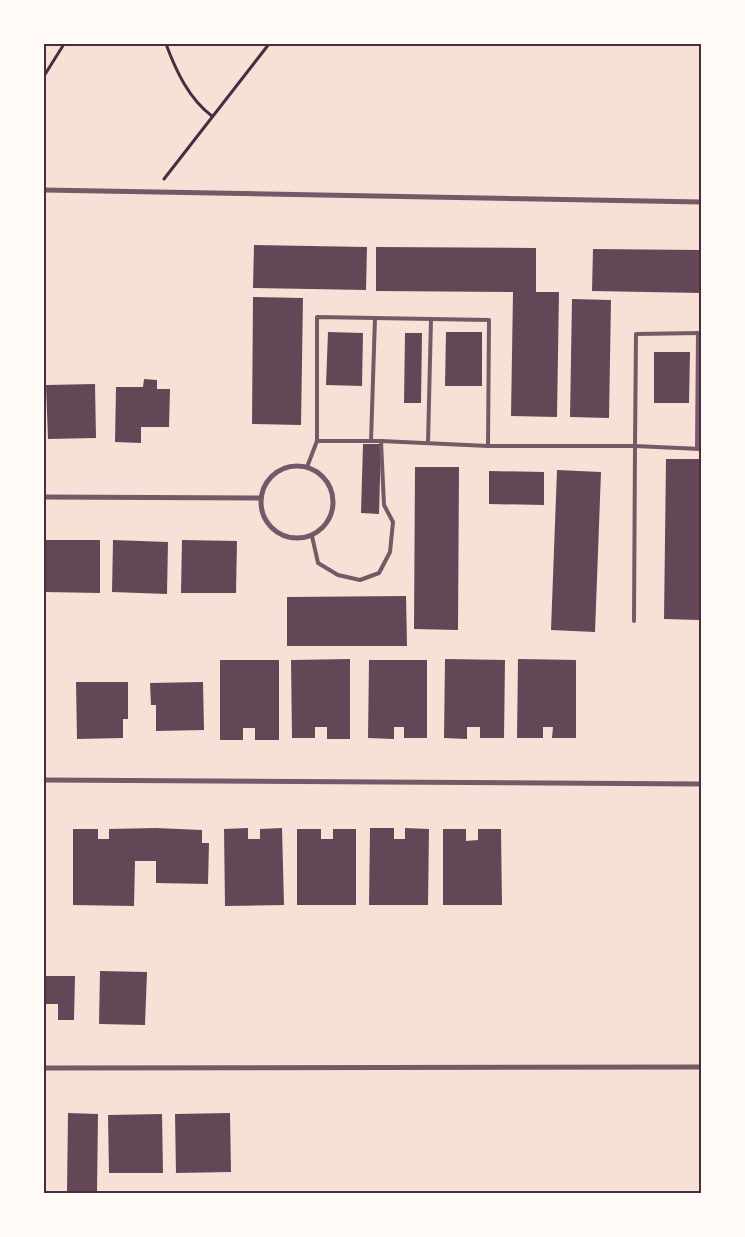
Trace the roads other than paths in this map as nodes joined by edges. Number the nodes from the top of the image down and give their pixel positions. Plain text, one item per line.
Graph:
1 (44, 190) edge
2 (701, 202) edge
3 (375, 318) junction
4 (431, 319) junction
5 (700, 333) edge
6 (317, 441) junction
7 (371, 441) junction
8 (381, 441) junction
9 (428, 443) junction
10 (488, 446) junction
11 (635, 446) junction
12 (699, 449) edge
13 (307, 467) junction
14 (44, 497) edge
15 (260, 498) junction
16 (312, 536) junction
17 (634, 621) dead end
18 (44, 780) edge
19 (701, 784) edge
20 (701, 1067) edge
21 (44, 1068) edge

1 - 2 street
3 - 4 lane
3 - 6 lane
3 - 7 lane
4 - 9 lane
4 - 10 lane
5 - 11 lane
5 - 12 lane
6 - 7 lane
6 - 13 lane
7 - 8 lane
8 - 9 lane
8 - 16 lane
9 - 10 lane
10 - 11 lane
11 - 12 lane
11 - 17 lane
13 - 15 street
13 - 16 street
14 - 15 street
15 - 16 street
18 - 19 street
20 - 21 street

